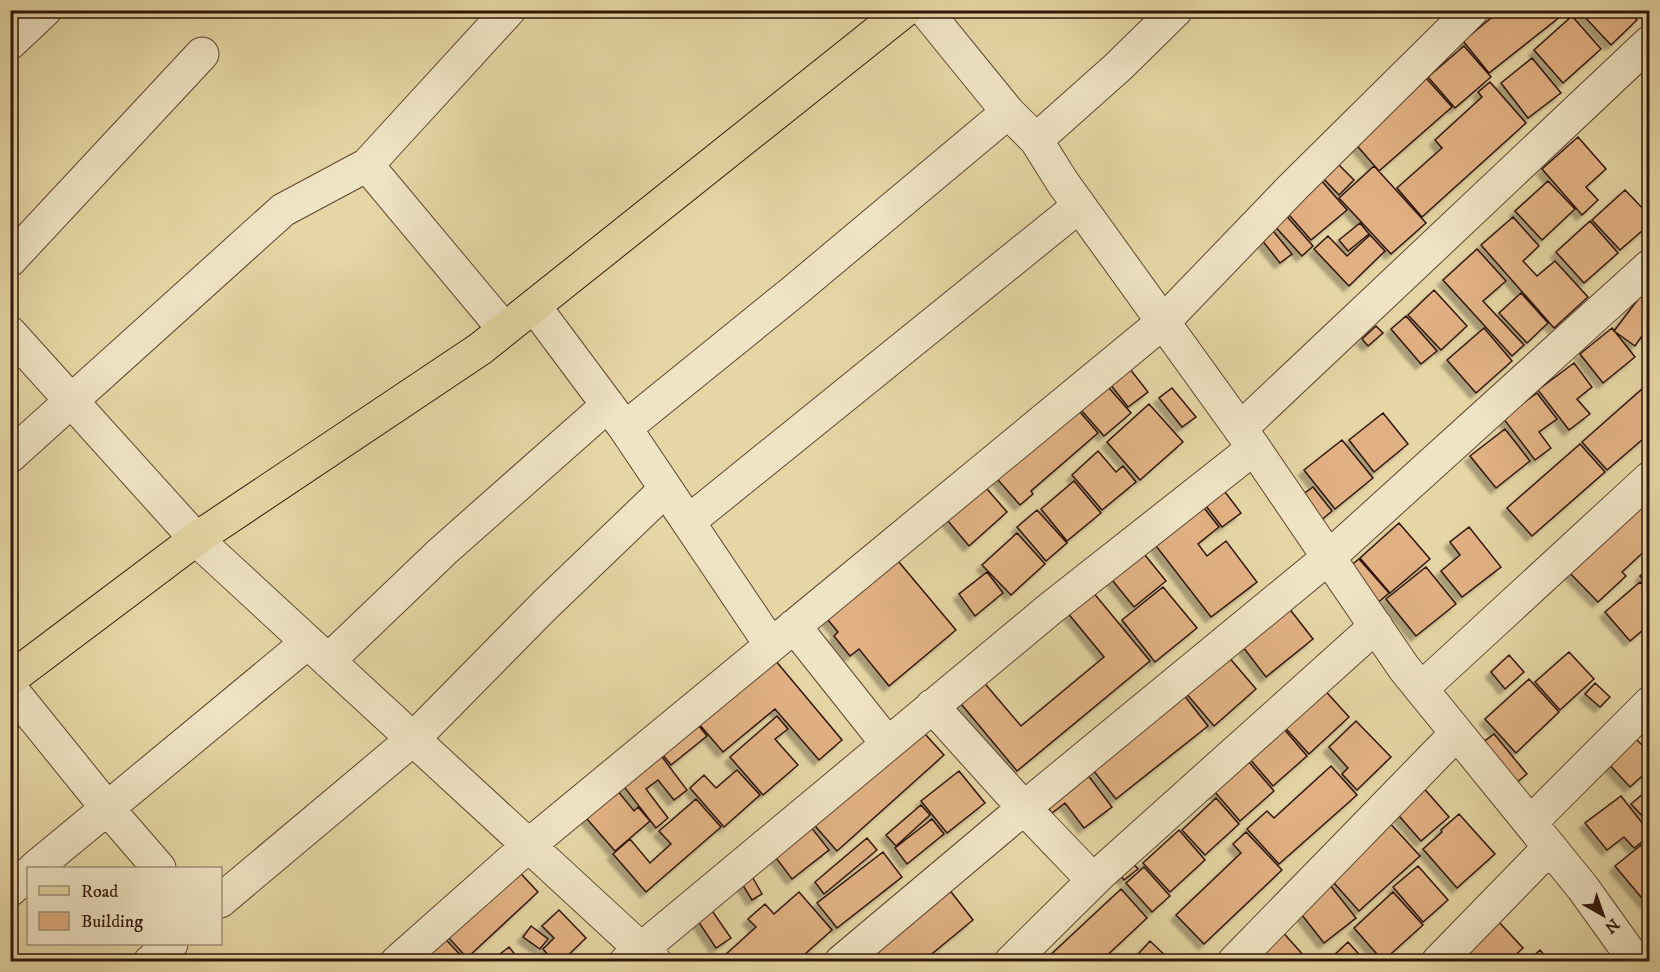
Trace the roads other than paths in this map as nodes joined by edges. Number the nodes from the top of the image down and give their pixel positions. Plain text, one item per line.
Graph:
1 (45, 10) edge
2 (509, 10) edge
3 (905, 10) edge
4 (925, 10) edge
5 (1176, 10) edge
6 (1472, 10) edge
7 (1650, 42) edge
8 (10, 43) edge
9 (202, 54) dead end
10 (1008, 112) junction
11 (1036, 140) junction
12 (367, 165) junction
13 (1078, 206) junction
14 (10, 260) edge
15 (1650, 266) edge
16 (534, 306) junction
17 (1162, 322) junction
18 (504, 329) junction
19 (10, 333) edge
20 (72, 401) junction
21 (616, 416) junction
22 (1247, 439) junction
23 (10, 456) edge
24 (1650, 478) edge
25 (666, 489) junction
26 (688, 522) junction
27 (196, 539) junction
28 (1329, 557) junction
29 (1376, 627) junction
30 (783, 636) junction
31 (318, 651) junction
32 (10, 679) edge
33 (10, 688) edge
34 (1421, 689) junction
35 (1650, 703) edge
36 (933, 706) junction
37 (1457, 733) junction
38 (413, 739) junction
39 (887, 743) junction
40 (107, 808) junction
41 (1024, 808) junction
42 (1540, 835) junction
43 (528, 845) junction
44 (36, 867) edge
45 (158, 867) edge
46 (27, 875) edge
47 (1093, 880) junction
48 (10, 890) edge
49 (222, 900) edge
50 (170, 945) edge
51 (641, 957) edge
52 (150, 962) edge
53 (397, 962) edge
54 (841, 962) edge
55 (1011, 962) edge
56 (1234, 962) edge
57 (1438, 962) edge
58 (1636, 962) edge

1 - 8 street
2 - 12 street
3 - 16 main road
4 - 10 street
5 - 11 street
6 - 17 street
7 - 22 street
9 - 14 street
10 - 11 street
10 - 21 street
11 - 13 street
12 - 18 street
12 - 20 street
13 - 17 street
13 - 26 street
15 - 28 street
16 - 18 main road
16 - 21 street
17 - 22 street
17 - 30 street
18 - 27 main road
19 - 20 street
20 - 23 street
20 - 27 street
21 - 25 street
21 - 31 street
22 - 28 street
22 - 36 street
24 - 34 street
25 - 26 street
25 - 38 street
26 - 30 street
27 - 31 street
27 - 32 main road
28 - 29 street
28 - 41 street
29 - 34 street
29 - 47 street
30 - 39 street
30 - 43 street
31 - 38 street
31 - 40 street
33 - 40 street
34 - 37 street
35 - 42 street
36 - 39 street
36 - 41 street
37 - 42 street
37 - 56 street
38 - 43 street
38 - 49 street
39 - 51 street
40 - 44 street
40 - 45 street
41 - 47 street
41 - 54 street
42 - 57 street
42 - 58 street
43 - 51 street
43 - 53 street
46 - 48 street
47 - 55 street
50 - 52 street

